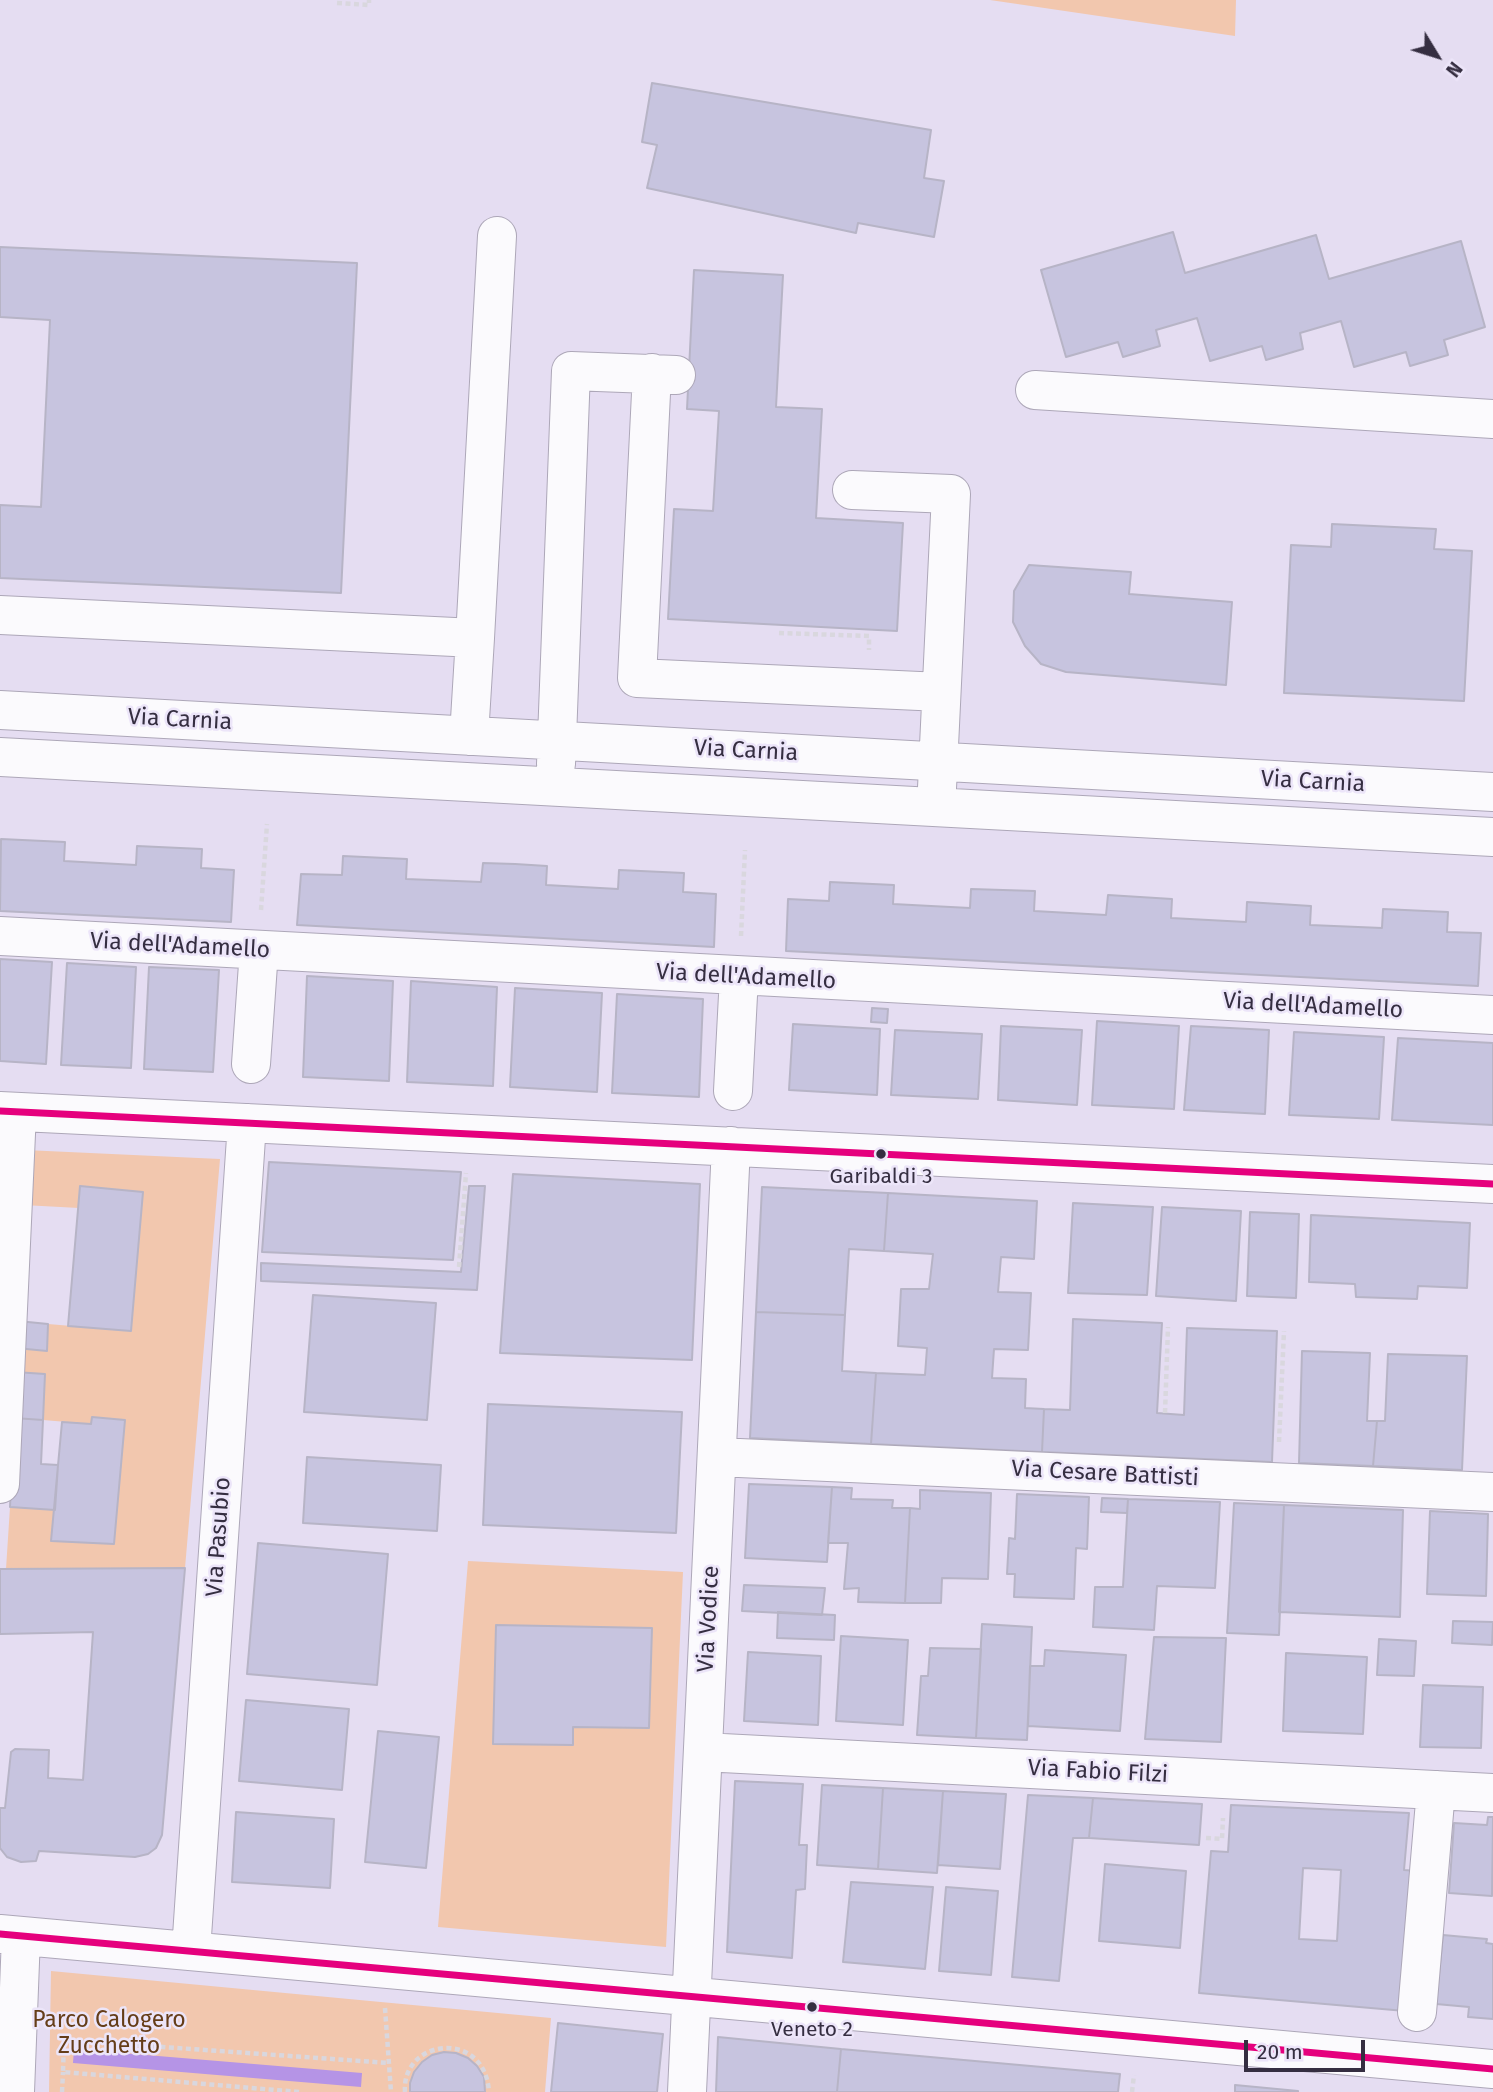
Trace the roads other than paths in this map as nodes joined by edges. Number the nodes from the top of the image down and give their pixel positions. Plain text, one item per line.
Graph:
1 (497, 236) dead end
2 (1035, 390) dead end
3 (1493, 419) edge
4 (852, 490) dead end
5 (0, 615) edge
6 (475, 638) junction
7 (941, 692) junction
8 (0, 710) edge
9 (121, 717) junction
10 (429, 734) junction
11 (469, 736) junction
12 (556, 741) junction
13 (0, 757) edge
14 (938, 762) junction
15 (119, 764) junction
16 (1221, 777) junction
17 (426, 780) junction
18 (555, 787) junction
19 (1493, 792) edge
20 (936, 808) junction
21 (1218, 823) junction
22 (1493, 837) edge
23 (260, 933) junction
24 (0, 936) edge
25 (740, 958) junction
26 (1493, 1015) edge
27 (251, 1064) dead end
28 (733, 1091) dead end
29 (8, 1112) edge
30 (247, 1123) junction
31 (731, 1146) junction
32 (1493, 1184) edge
33 (717, 1457) junction
34 (0, 1484) edge
35 (1493, 1492) edge
36 (703, 1752) junction
37 (1436, 1790) junction
38 (1493, 1793) edge
39 (11, 1935) edge
40 (191, 1951) junction
41 (691, 1997) junction
42 (1417, 2012) dead end
43 (1493, 2068) edge
44 (15, 2092) edge
45 (687, 2092) edge

1 - 6 street
2 - 3 street
4 - 7 street
5 - 6 street
6 - 11 street
7 - 12 street
7 - 14 street
8 - 9 street, Via Carnia
9 - 10 street, Via Carnia
9 - 15 street
10 - 11 street, Via Carnia
10 - 17 street
11 - 12 street, Via Carnia
12 - 14 street, Via Carnia
12 - 18 street
13 - 15 street, Via Carnia
14 - 16 street, Via Carnia
14 - 20 street
15 - 17 street, Via Carnia
16 - 19 street, Via Carnia
16 - 21 street
17 - 18 street, Via Carnia
18 - 20 street, Via Carnia
20 - 21 street, Via Carnia
21 - 22 street, Via Carnia
23 - 24 street, Via dell'Adamello
23 - 25 street, Via dell'Adamello
23 - 27 street
25 - 26 street, Via dell'Adamello
25 - 28 street
29 - 30 street
29 - 34 street
30 - 31 street
30 - 40 street, Via Pasubio
31 - 32 street
31 - 33 street, Via Vodice
33 - 35 street, Via Cesare Battisti
33 - 36 street, Via Vodice
36 - 37 street, Via Fabio Filzi
36 - 41 street, Via Vodice
37 - 38 street, Via Fabio Filzi
37 - 42 street
39 - 40 street
39 - 44 street
40 - 41 street
41 - 43 street
41 - 45 street, Via Vodice

